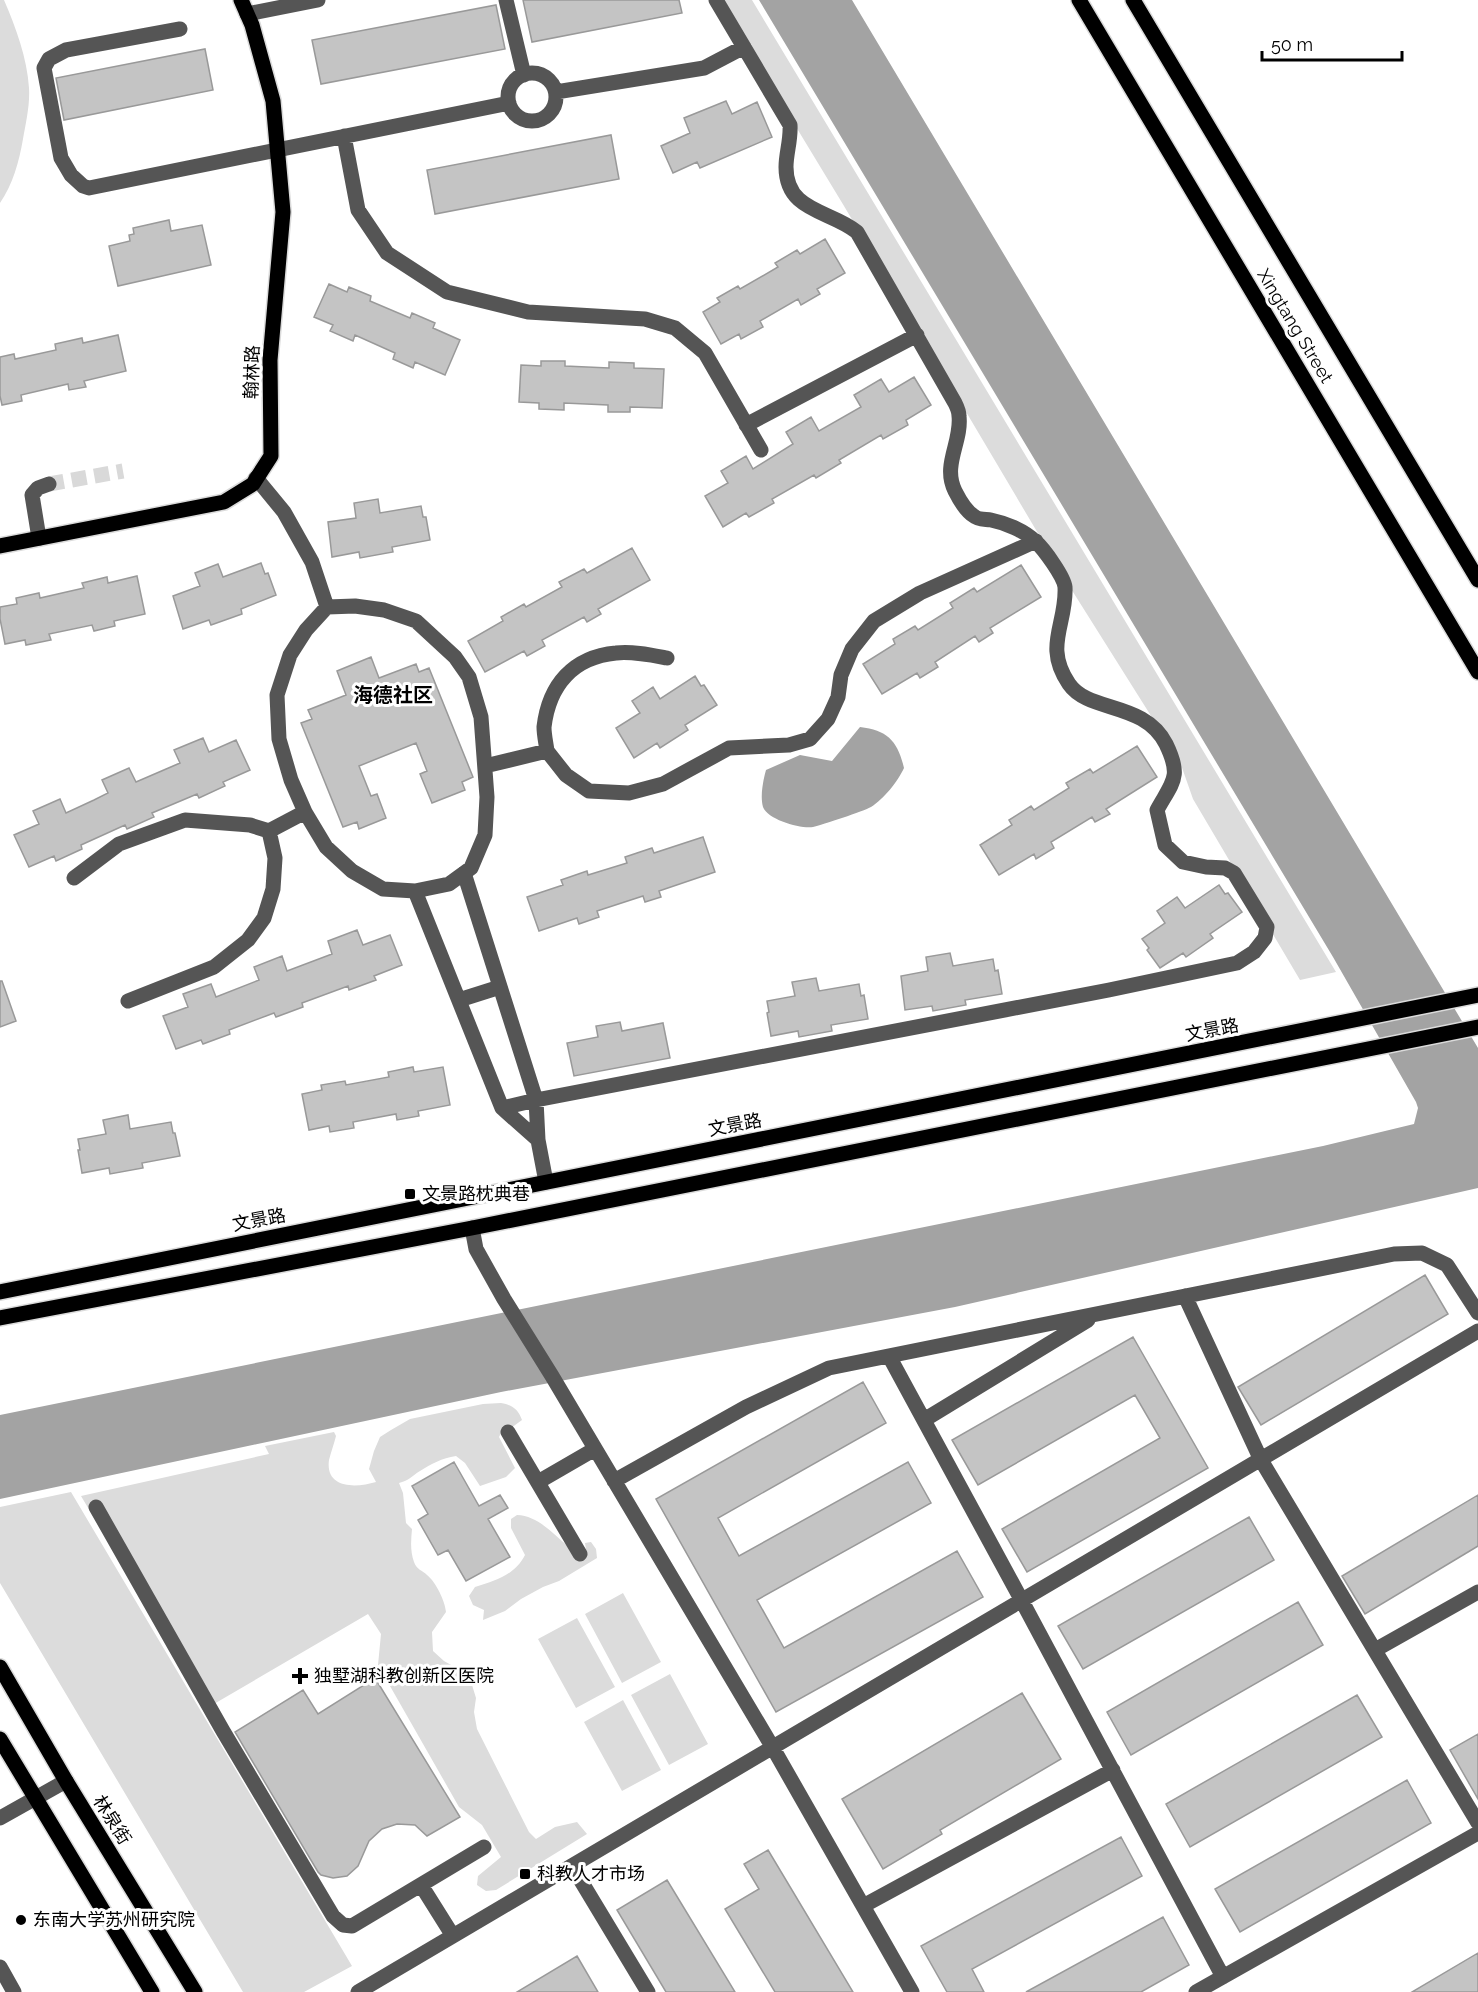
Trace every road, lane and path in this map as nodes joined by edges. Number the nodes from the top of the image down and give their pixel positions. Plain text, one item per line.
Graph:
1 (318, 0) edge
2 (506, 0) edge
3 (716, 0) edge
4 (1078, 0) edge
5 (1134, 0) edge
6 (244, 7) edge
7 (180, 29) dead end
8 (744, 47) junction
9 (524, 75) junction
10 (556, 92) junction
11 (509, 103) junction
12 (344, 136) junction
13 (277, 149) junction
14 (916, 335) junction
15 (746, 425) junction
16 (761, 450) dead end
17 (256, 478) junction
18 (49, 484) tunnel mouth
19 (39, 538) junction
20 (1036, 541) junction
21 (0, 546) edge
22 (1478, 580) edge
23 (327, 607) junction
24 (667, 658) dead end
25 (1478, 672) edge
26 (547, 751) junction
27 (484, 766) junction
28 (305, 812) junction
29 (268, 831) junction
30 (464, 873) junction
31 (74, 878) dead end
32 (415, 891) junction
33 (500, 987) junction
34 (1478, 995) edge
35 (459, 1000) junction
36 (128, 1001) dead end
37 (1475, 1028) edge
38 (536, 1100) junction
39 (502, 1108) junction
40 (538, 1140) junction
41 (546, 1182) junction
42 (472, 1228) junction
43 (0, 1292) edge
44 (1185, 1296) junction
45 (1478, 1313) edge
46 (1098, 1314) junction
47 (0, 1318) edge
48 (1478, 1331) edge
49 (889, 1356) junction
50 (924, 1420) junction
51 (508, 1432) dead end
52 (595, 1449) junction
53 (1261, 1460) junction
54 (614, 1481) junction
55 (538, 1482) junction
56 (96, 1507) dead end
57 (580, 1554) dead end
58 (1478, 1592) edge
59 (1022, 1601) junction
60 (1375, 1650) junction
61 (0, 1667) edge
62 (0, 1739) edge
63 (773, 1748) junction
64 (1113, 1770) junction
65 (66, 1781) junction
66 (36, 1799) junction
67 (0, 1818) edge
68 (1478, 1823) edge
69 (1478, 1833) edge
70 (484, 1847) dead end
71 (572, 1866) junction
72 (421, 1885) junction
73 (863, 1906) junction
74 (453, 1936) junction
75 (0, 1967) edge
76 (1223, 1977) junction
77 (380, 1987) edge
78 (14, 1992) edge
79 (152, 1992) edge
80 (195, 1992) edge
81 (358, 1992) edge
82 (648, 1992) edge
83 (912, 1992) edge
84 (1196, 1992) edge

1 - 6 street
2 - 9 street
3 - 8 street
4 - 25 main road, Xingtang Street
5 - 22 main road, Xingtang Street
6 - 13 main road, 翰林路
7 - 13 street
8 - 10 street
8 - 14 street
9 - 10 street
9 - 11 street
10 - 11 street
11 - 12 street
12 - 13 street
12 - 15 street
13 - 17 main road, 翰林路
14 - 15 street
14 - 20 street
15 - 16 street
17 - 19 main road, 翰林路
17 - 23 street
18 - 19 street
19 - 21 main road, 翰林路
20 - 26 street
20 - 38 street
23 - 27 street
23 - 28 street
24 - 26 street
26 - 27 street
27 - 30 street
28 - 29 street
28 - 32 street
29 - 31 street
29 - 36 street
30 - 32 street
30 - 33 street
32 - 35 street
33 - 35 street
33 - 38 street
34 - 41 main road, 文景路
35 - 39 street
37 - 42 main road
38 - 39 street
38 - 40 street
39 - 40 street
40 - 41 street
41 - 43 main road, 文景路
42 - 47 main road
42 - 52 street
44 - 45 street
44 - 46 street
44 - 53 street
46 - 49 street
46 - 50 street
48 - 53 street
49 - 50 street
49 - 54 street
50 - 59 street
51 - 55 street
52 - 54 street
52 - 55 street
53 - 59 street
53 - 60 street
54 - 63 street
55 - 57 street
56 - 72 street
58 - 60 street
59 - 63 street
59 - 64 street
60 - 68 street
61 - 65 main road, 林泉街
62 - 66 main road
63 - 71 street
63 - 73 street
64 - 73 street
64 - 76 street
65 - 66 street
65 - 80 main road, 林泉街
66 - 67 street
66 - 79 main road
69 - 76 street
70 - 72 street
71 - 74 street
71 - 82 street
72 - 74 street
73 - 83 street
74 - 77 street
75 - 78 street
76 - 84 street
77 - 81 street

